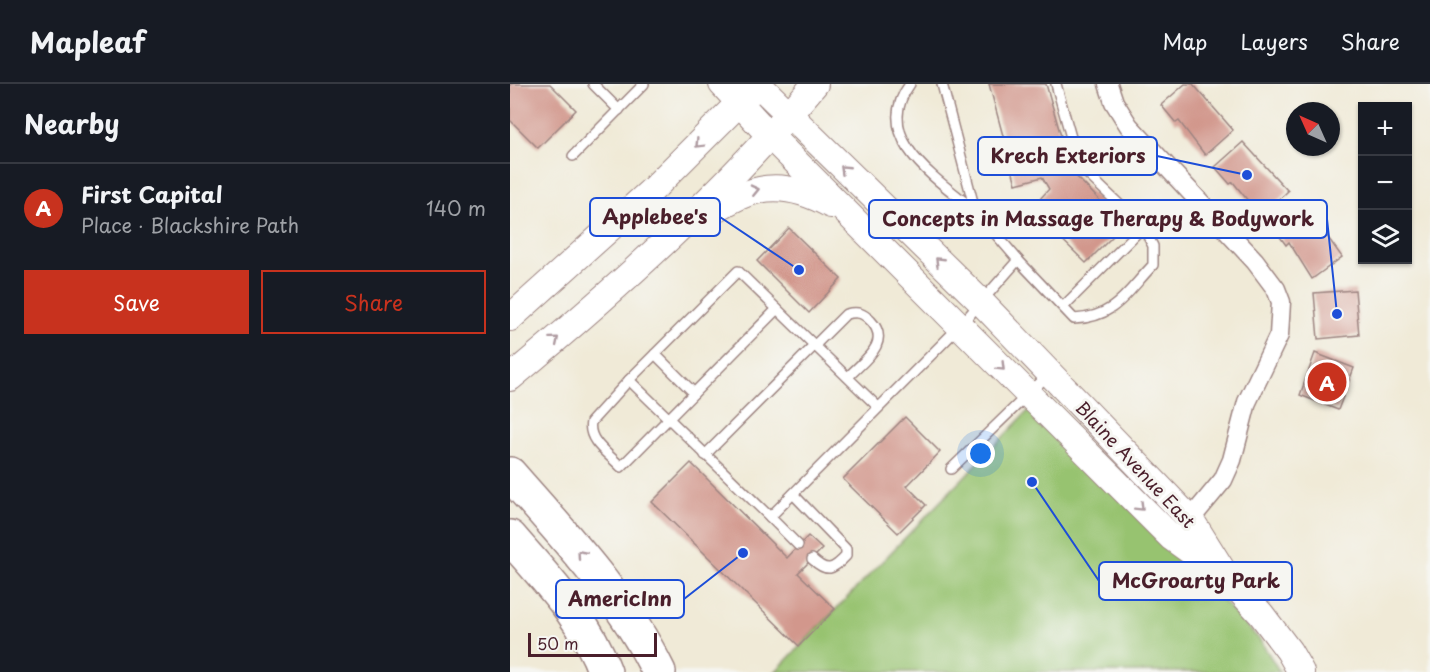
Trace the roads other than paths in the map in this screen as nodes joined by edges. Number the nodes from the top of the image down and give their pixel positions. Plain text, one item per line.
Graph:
1 (593, 84) edge
2 (644, 84) edge
3 (722, 84) edge
4 (815, 84) edge
5 (910, 84) edge
6 (942, 84) edge
7 (1056, 84) edge
8 (1108, 84) edge
9 (752, 90) edge
10 (619, 110) junction
11 (789, 116) junction
12 (769, 135) junction
13 (573, 156) dead end
14 (975, 210) junction
15 (851, 217) junction
16 (1143, 227) junction
17 (652, 252) junction
18 (1018, 260) junction
19 (981, 302) junction
20 (1064, 308) junction
21 (777, 309) junction
22 (510, 318) edge
23 (960, 326) junction
24 (815, 346) junction
25 (656, 354) junction
26 (1050, 374) junction
27 (848, 377) junction
28 (510, 378) edge
29 (629, 380) junction
30 (694, 393) junction
31 (1029, 395) junction
32 (877, 406) junction
33 (669, 419) junction
34 (705, 455) junction
35 (951, 470) dead end
36 (510, 474) edge
37 (793, 494) junction
38 (770, 517) junction
39 (1191, 520) junction
40 (510, 537) edge
41 (1172, 538) junction
42 (798, 545) dead end
43 (812, 559) dead end
44 (1226, 576) junction
45 (605, 672) edge
46 (659, 672) edge
47 (1301, 672) edge

1 - 10 lane
2 - 10 lane
3 - 9 street
4 - 11 street
5 - 14 lane
6 - 14 lane
7 - 16 lane
8 - 39 street
9 - 11 street, Blaine Avenue East
9 - 12 street, Blaine Avenue East
9 -> 22 street
10 - 13 lane
11 - 12 street
19 -> 11 street, Blaine Avenue East
12 - 15 street, Blaine Avenue East
12 - 17 street
14 - 18 lane
17 -> 15 street
15 - 23 street, Blaine Avenue East
16 - 20 lane
16 - 20 lane
28 -> 17 street
18 - 19 lane
18 - 20 lane
19 - 23 lane
19 - 26 street, Blaine Avenue East
21 - 24 lane
21 - 25 lane
21 - 30 lane
23 -> 31 street, Blaine Avenue East
23 - 32 lane
24 - 27 lane
24 - 27 lane
24 - 34 lane
25 - 29 lane
25 - 30 lane
26 - 31 lane
26 - 39 street, Blaine Avenue East
27 - 32 lane
29 - 33 lane
29 - 33 lane
30 - 33 lane
31 - 35 lane
31 -> 41 street, Blaine Avenue East
32 - 37 lane
33 - 34 lane
34 - 38 lane
46 -> 36 highway
37 - 38 lane
37 - 43 lane
38 - 42 lane
39 - 41 street
39 - 44 street, Blaine Avenue East
40 - 45 highway
41 - 44 street, Blaine Avenue East
44 - 47 street

